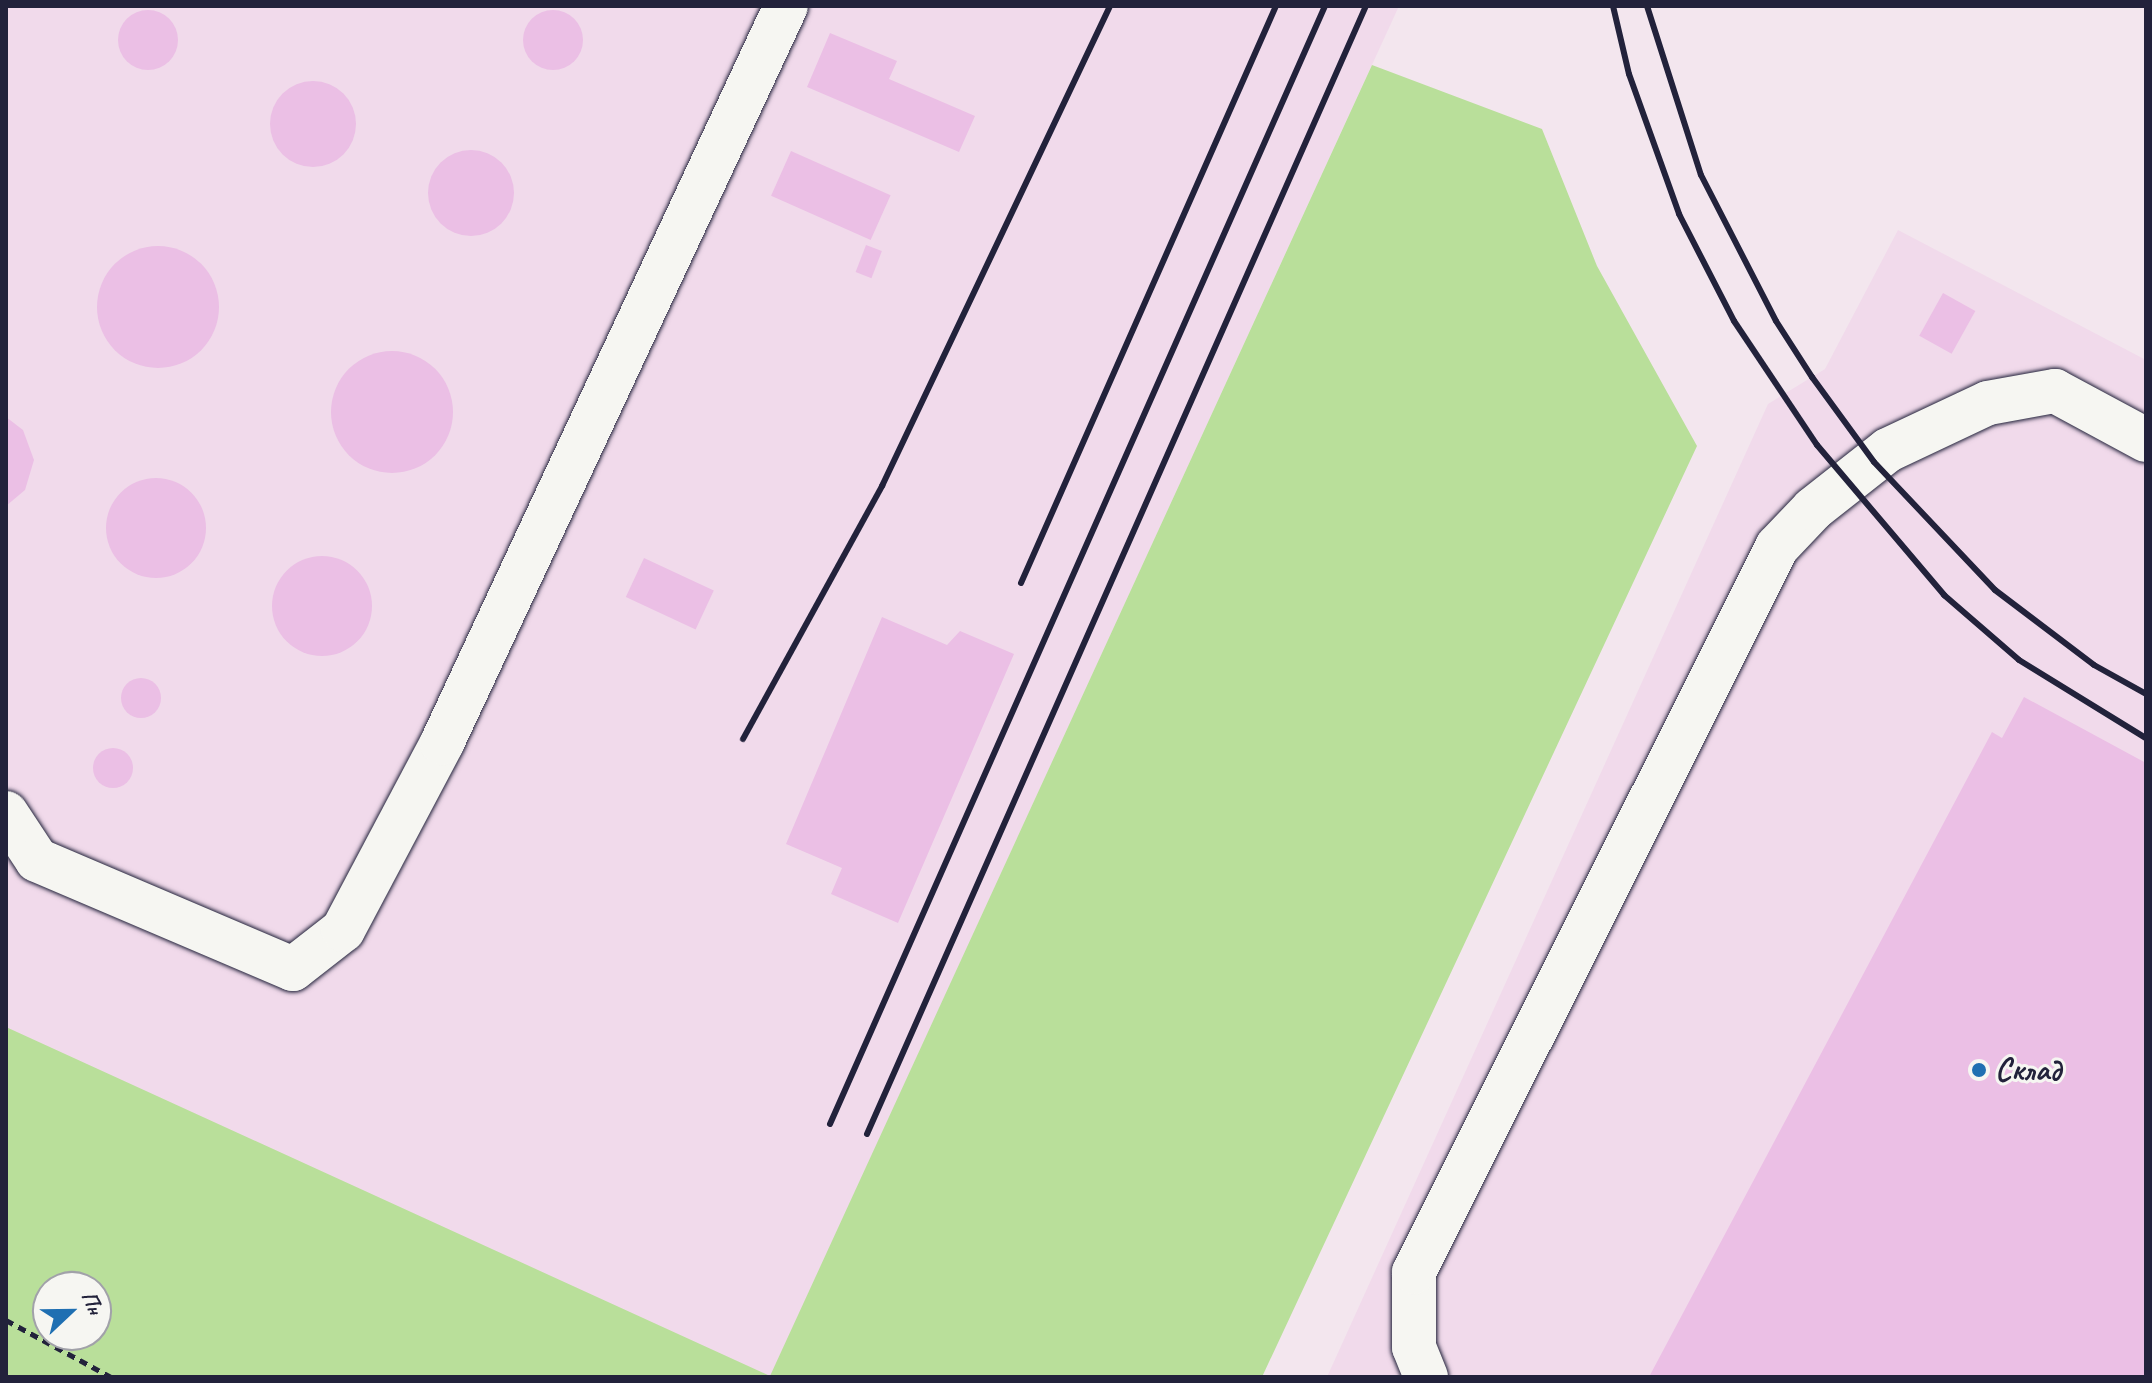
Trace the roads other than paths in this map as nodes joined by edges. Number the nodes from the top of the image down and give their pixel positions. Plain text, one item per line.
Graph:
1 (786, 6) edge
2 (2146, 440) edge
3 (6, 813) edge
4 (1426, 1377) edge

1 - 3 lane
2 - 4 lane

